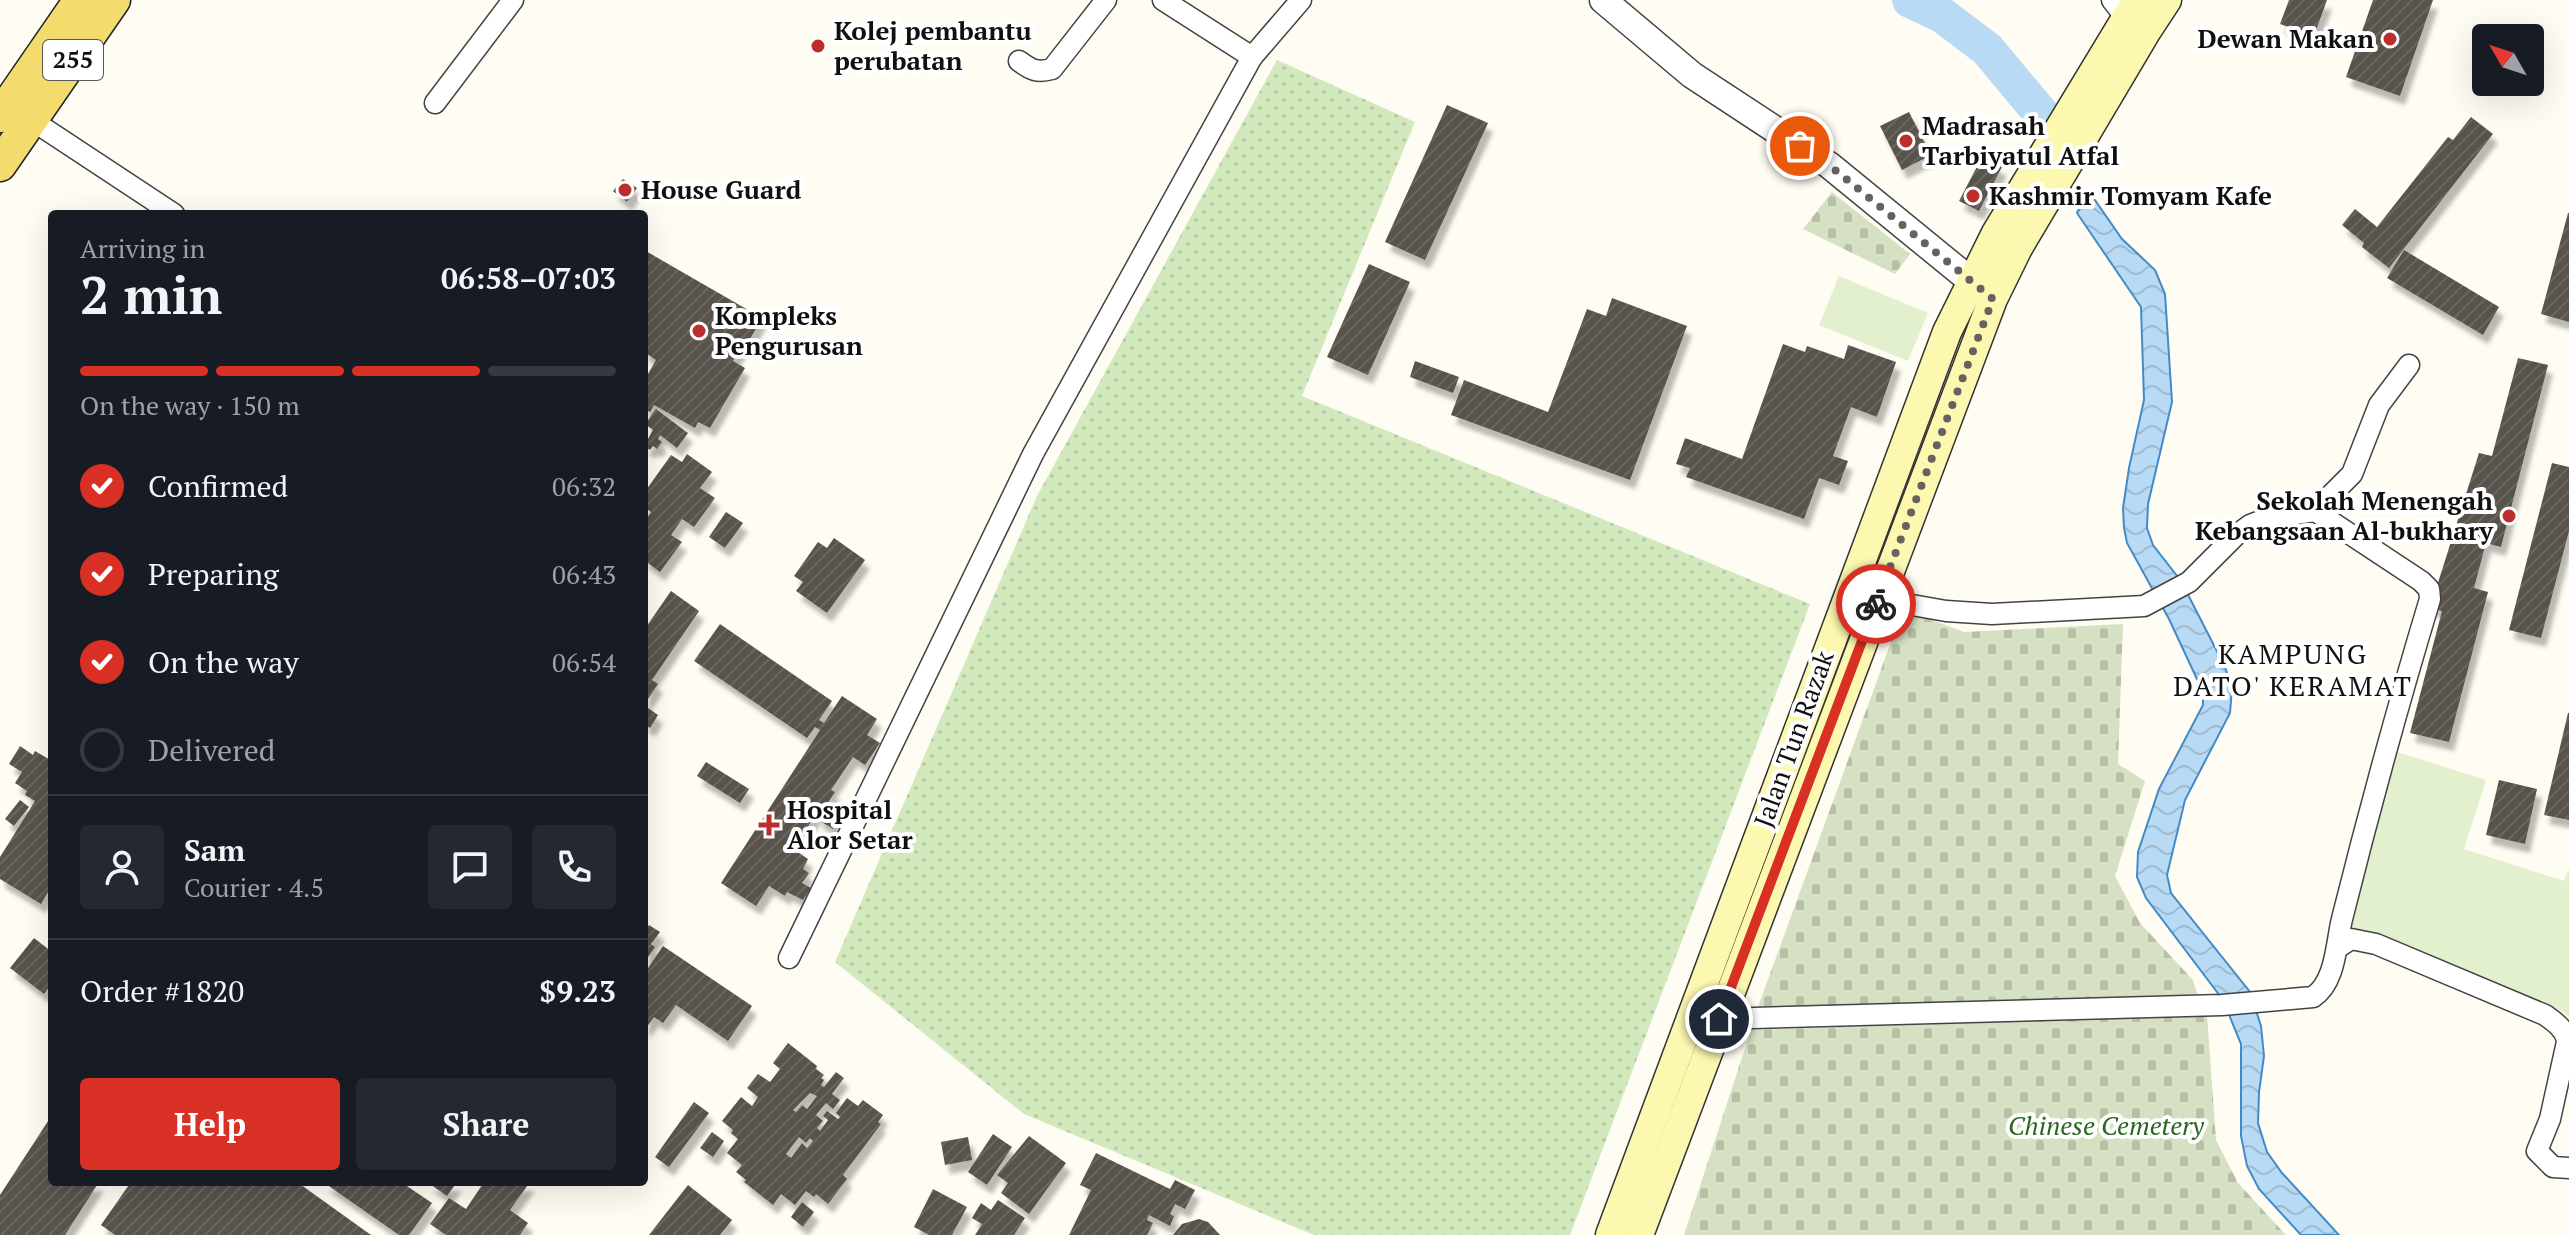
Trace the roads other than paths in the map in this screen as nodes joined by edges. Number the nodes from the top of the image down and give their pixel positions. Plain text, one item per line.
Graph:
1 (80, 0) edge
2 (114, 0) edge
3 (513, 0) edge
4 (1106, 0) edge
5 (1163, 0) edge
6 (1301, 0) edge
7 (1603, 0) edge
8 (2167, 0) edge
9 (2125, 6) edge
10 (1252, 57) junction
11 (1019, 61) dead end
12 (435, 103) dead end
13 (13, 113) edge
14 (0, 165) edge
15 (168, 210) edge
16 (1982, 290) junction
17 (2409, 365) dead end
18 (2315, 511) junction
19 (1878, 599) junction
20 (2337, 948) junction
21 (789, 958) dead end
22 (1719, 1019) junction
23 (2569, 1168) edge
24 (1610, 1235) edge
25 (1639, 1235) edge

1 - 13 main road, 255
2 - 13 main road, 255
3 - 12 street
4 - 11 street
5 - 10 street
6 - 10 street
7 - 16 street
8 - 16 main road, Jalan Tun Razak
9 - 16 main road, Jalan Tun Razak
10 - 21 street
13 - 14 main road, 255
13 - 15 street
16 - 19 main road, Jalan Tun Razak
16 - 24 main road, Jalan Tun Razak
17 - 18 street
18 - 19 street
18 - 20 street
19 - 22 main road, Jalan Tun Razak
20 - 22 street
20 - 23 street
22 - 25 main road, Jalan Tun Razak

